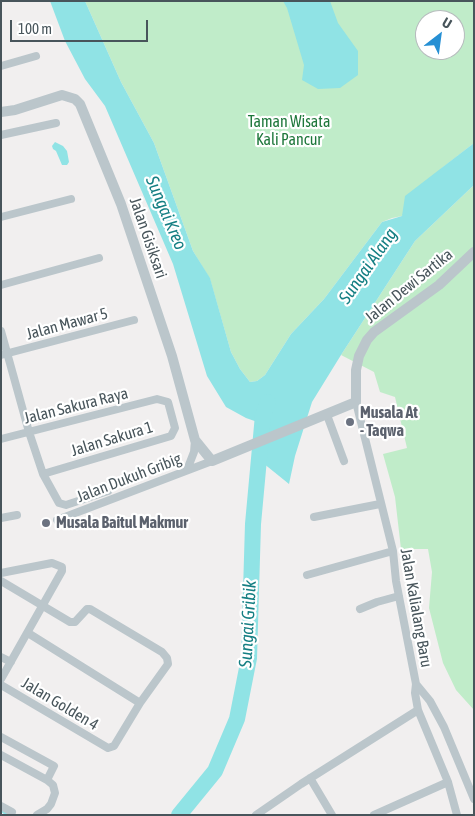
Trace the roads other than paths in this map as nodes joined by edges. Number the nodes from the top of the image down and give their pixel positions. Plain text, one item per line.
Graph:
1 (36, 56) dead end
2 (1, 66) edge
3 (1, 112) edge
4 (56, 123) dead end
5 (1, 135) edge
6 (71, 199) dead end
7 (1, 217) edge
8 (474, 252) edge
9 (99, 258) dead end
10 (1, 284) edge
11 (134, 320) dead end
12 (1, 331) edge
13 (4, 355) edge
14 (157, 399) joint
15 (356, 402) junction
16 (327, 414) junction
17 (29, 432) junction
18 (1, 439) edge
19 (195, 440) junction
20 (212, 461) junction
21 (344, 461) dead end
22 (187, 470) junction
23 (43, 474) junction
24 (108, 491) dead end
25 (380, 504) junction
26 (17, 515) dead end
27 (314, 516) dead end
28 (1, 518) edge
29 (57, 520) dead end
30 (393, 551) junction
31 (1, 573) edge
32 (307, 575) dead end
33 (1, 581) edge
34 (399, 596) junction
35 (43, 606) junction
36 (360, 609) dead end
37 (28, 633) junction
38 (1, 657) edge
39 (11, 662) junction
40 (2, 676) edge
41 (1, 684) edge
42 (416, 684) junction
43 (140, 702) junction
44 (418, 710) junction
45 (1, 737) edge
46 (1, 755) edge
47 (310, 778) junction
48 (47, 780) junction
49 (448, 782) junction
50 (474, 799) edge
51 (1, 806) edge
52 (13, 814) edge
53 (37, 815) edge
54 (256, 815) edge
55 (332, 815) edge
56 (374, 815) edge
57 (457, 815) edge

1 - 2 street
3 - 19 street, Jalan Gisiksari
4 - 5 street
6 - 7 street
8 - 15 street, Jalan Dewi Sartika
9 - 10 street
11 - 13 street, Jalan Mawar 5
12 - 13 street
13 - 17 street
14 - 17 street, Jalan Sakura Raya
14 - 23 street, Jalan Sakura 1
15 - 16 street
15 - 25 street, Jalan Kalialang Baru
16 - 20 street
16 - 21 street
17 - 18 street, Jalan Sakura Raya
17 - 23 street
19 - 20 street, Jalan Gisiksari
19 - 22 street
20 - 22 street, Jalan Dukuh Gribig
22 - 29 street, Jalan Dukuh Gribig
23 - 24 street
25 - 27 street
25 - 30 street, Jalan Kalialang Baru
26 - 28 street
30 - 32 street
30 - 34 street, Jalan Kalialang Baru
31 - 35 street
33 - 35 street
34 - 36 street
34 - 42 street, Jalan Kalialang Baru
35 - 37 street
35 - 43 street
37 - 39 street
37 - 43 street
38 - 39 street
39 - 40 street
41 - 43 street, Jalan Golden 4
42 - 44 street, Jalan Kalialang Baru
42 - 50 street
44 - 47 street
44 - 49 street, Jalan Kalialang Baru
45 - 48 street
46 - 48 street
47 - 54 street
47 - 55 street
48 - 53 street
49 - 56 street
49 - 57 street, Jalan Kalialang Baru
51 - 52 street

